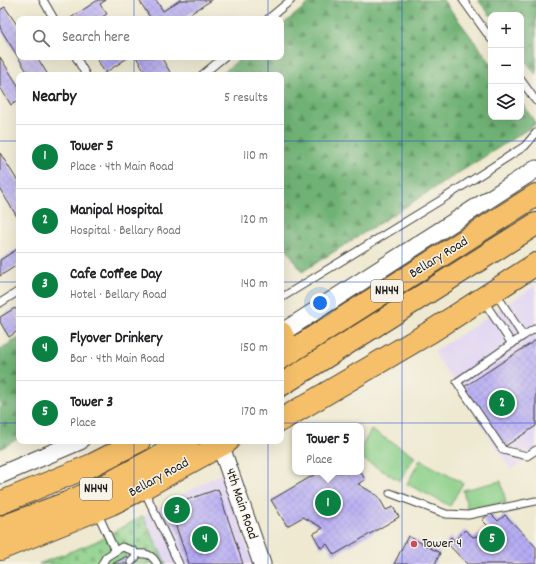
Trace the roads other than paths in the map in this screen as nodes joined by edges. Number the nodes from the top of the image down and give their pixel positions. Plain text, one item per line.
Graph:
1 (43, 0) edge
2 (291, 0) edge
3 (462, 0) edge
4 (52, 16) edge
5 (272, 16) edge
6 (488, 35) edge
7 (78, 60) edge
8 (220, 60) edge
9 (84, 72) edge
10 (206, 72) edge
11 (524, 84) edge
12 (536, 101) edge
13 (536, 133) edge
14 (536, 169) edge
15 (536, 196) edge
16 (536, 224) edge
17 (536, 264) edge
18 (16, 293) edge
19 (488, 294) junction
20 (284, 296) edge
21 (0, 303) edge
22 (536, 328) edge
23 (284, 331) edge
24 (523, 336) junction
25 (512, 344) junction
26 (286, 355) edge
27 (284, 383) edge
28 (284, 418) edge
29 (73, 444) edge
30 (133, 444) edge
31 (182, 444) edge
32 (220, 444) edge
33 (225, 444) edge
34 (536, 450) edge
35 (0, 475) edge
36 (143, 488) junction
37 (390, 492) dead end
38 (536, 501) edge
39 (0, 503) edge
40 (96, 510) junction
41 (0, 528) edge
42 (0, 549) edge
43 (115, 551) junction
44 (136, 554) junction
45 (131, 562) dead end
46 (102, 564) edge
47 (157, 564) edge
48 (179, 564) edge
49 (262, 564) edge

1 - 4 lane
2 - 5 lane
3 - 6 lane
7 - 9 lane
8 - 10 lane
11 - 12 lane
13 - 20 lane
14 - 23 street
15 - 26 highway, Bellary Road / NH44
16 - 27 highway, Bellary Road / NH44
17 - 19 highway
18 - 21 lane
19 - 24 lane
19 - 25 lane
19 - 28 highway
22 - 24 lane
24 - 25 lane
25 - 34 lane
29 - 35 street
30 - 39 highway, NH44
31 - 41 highway, Bellary Road / NH44
32 - 36 highway, Bellary Road
33 - 49 street, 4th Main Road
36 - 40 highway, Bellary Road
36 - 48 lane
37 - 38 lane
40 - 42 highway, Bellary Road
40 - 43 lane
43 - 44 lane
43 - 46 lane
44 - 45 lane
44 - 47 lane

